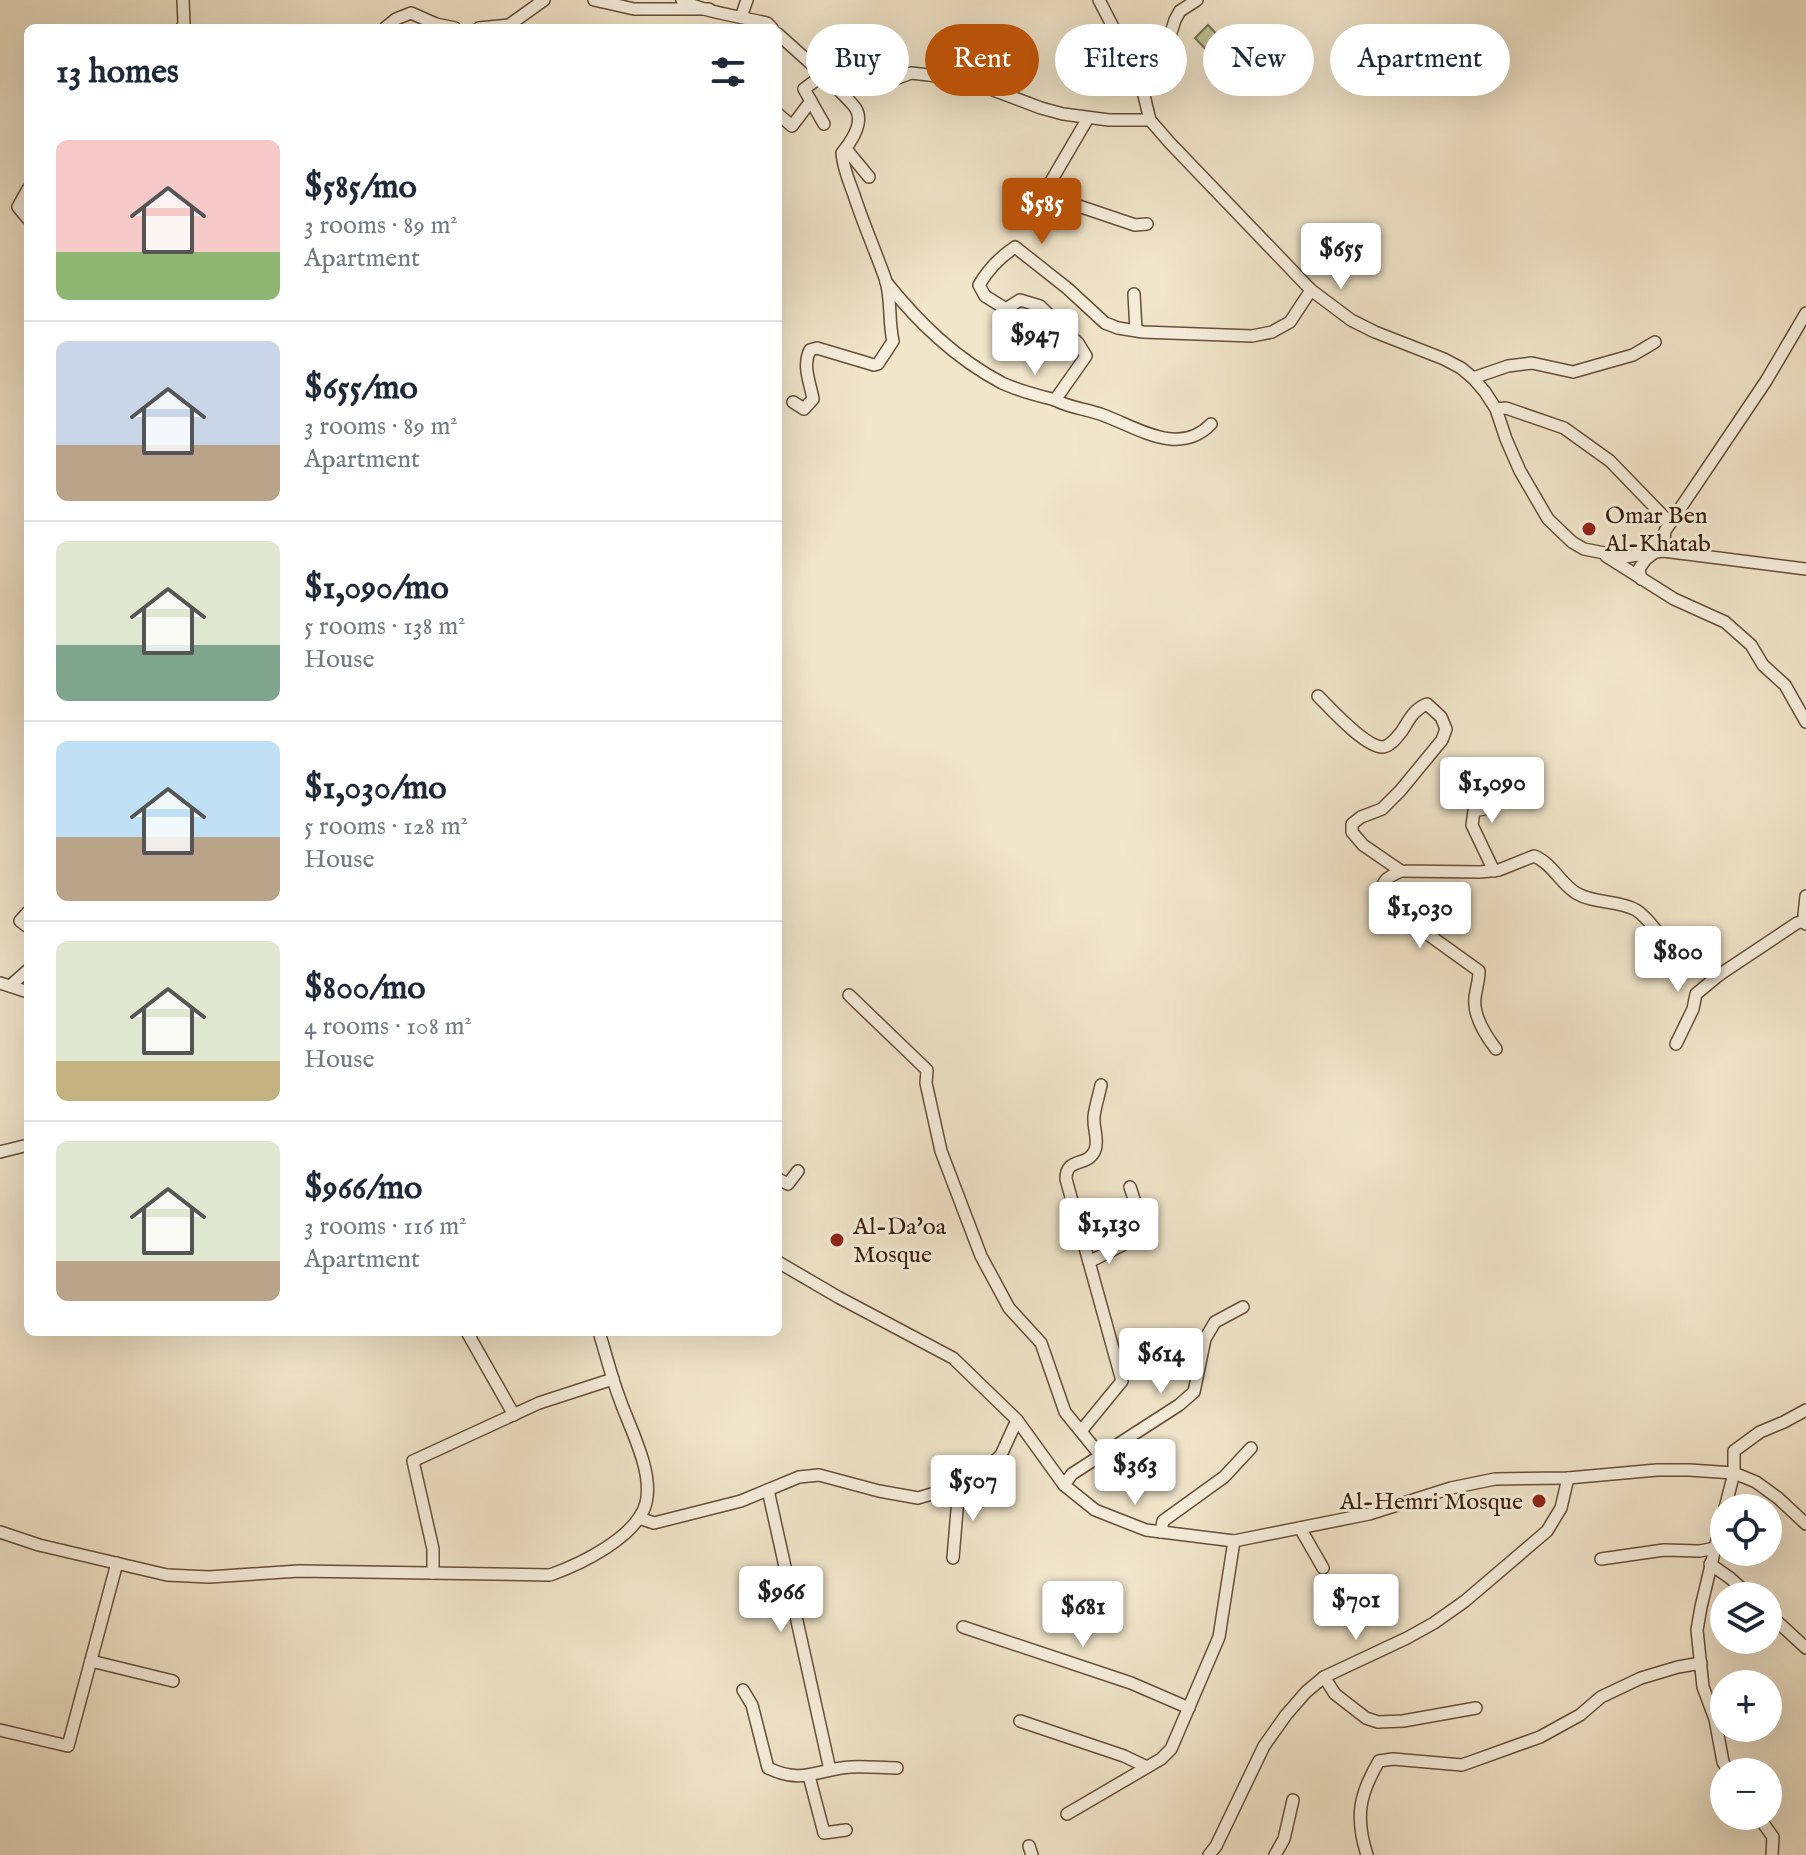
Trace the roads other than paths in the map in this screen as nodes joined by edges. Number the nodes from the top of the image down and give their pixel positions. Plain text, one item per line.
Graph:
1 (183, 0) edge
2 (544, 0) edge
3 (594, 0) edge
4 (682, 0) edge
5 (747, 0) edge
6 (1099, 0) edge
7 (1197, 0) edge
8 (709, 9) junction
9 (741, 17) junction
10 (182, 24) edge
11 (390, 24) edge
12 (436, 24) edge
13 (510, 24) edge
14 (768, 24) edge
15 (1112, 24) edge
16 (1174, 24) edge
17 (782, 38) edge
18 (806, 60) edge
19 (909, 74) edge
20 (808, 96) edge
21 (843, 96) edge
22 (1144, 96) edge
23 (811, 101) junction
24 (782, 117) edge
25 (1088, 118) junction
26 (1150, 120) junction
27 (824, 124) dead end
28 (846, 149) junction
29 (869, 177) dead end
30 (24, 196) edge
31 (24, 214) edge
32 (1147, 224) dead end
33 (886, 282) junction
34 (1311, 290) junction
35 (1134, 294) dead end
36 (1806, 313) edge
37 (1136, 330) junction
38 (1655, 342) dead end
39 (1473, 378) junction
40 (1055, 400) junction
41 (793, 402) dead end
42 (1496, 409) junction
43 (1211, 424) dead end
44 (1670, 523) junction
45 (1659, 551) junction
46 (1602, 554) junction
47 (1806, 569) edge
48 (1641, 579) junction
49 (1318, 696) dead end
50 (1806, 722) edge
51 (1517, 788) dead end
52 (1401, 871) junction
53 (1494, 871) junction
54 (1806, 896) edge
55 (1806, 922) edge
56 (24, 973) edge
57 (1719, 975) junction
58 (5, 985) edge
59 (849, 995) dead end
60 (1676, 1044) dead end
61 (1496, 1049) dead end
62 (1101, 1085) dead end
63 (24, 1146) edge
64 (0, 1152) edge
65 (798, 1171) dead end
66 (782, 1181) edge
67 (1130, 1187) dead end
68 (1089, 1262) junction
69 (782, 1264) edge
70 (1243, 1307) dead end
71 (469, 1336) edge
72 (600, 1336) edge
73 (613, 1379) junction
74 (1806, 1410) edge
75 (514, 1415) junction
76 (1017, 1420) junction
77 (1081, 1431) junction
78 (1251, 1448) dead end
79 (1100, 1455) junction
80 (1734, 1473) junction
81 (1568, 1478) junction
82 (1064, 1485) junction
83 (959, 1486) junction
84 (768, 1490) junction
85 (1728, 1494) edge
86 (639, 1518) junction
87 (1806, 1524) edge
88 (1300, 1528) junction
89 (0, 1532) edge
90 (1161, 1532) junction
91 (1234, 1541) junction
92 (1710, 1549) edge
93 (953, 1558) dead end
94 (1601, 1559) dead end
95 (117, 1563) junction
96 (1710, 1564) edge
97 (1713, 1566) edge
98 (1323, 1568) dead end
99 (433, 1573) junction
100 (1734, 1582) edge
101 (1782, 1626) edge
102 (963, 1627) dead end
103 (1806, 1648) edge
104 (91, 1661) junction
105 (1701, 1663) junction
106 (1324, 1677) junction
107 (173, 1681) dead end
108 (743, 1690) dead end
109 (1189, 1708) junction
110 (1476, 1708) dead end
111 (1020, 1721) dead end
112 (0, 1730) edge
113 (1722, 1758) edge
114 (1147, 1767) junction
115 (897, 1768) dead end
116 (830, 1770) junction
117 (809, 1776) junction
118 (1293, 1800) dead end
119 (1067, 1814) dead end
120 (846, 1830) dead end
121 (1768, 1830) edge
122 (1209, 1855) edge
123 (1275, 1855) edge
124 (1367, 1855) edge
125 (1772, 1855) edge

1 - 10 street
2 - 13 street
3 - 8 street
4 - 8 street
5 - 9 street
6 - 15 street
7 - 16 street
8 - 9 street
9 - 14 street
11 - 12 street
17 - 18 street
19 - 25 street
20 - 23 street
21 - 28 street
22 - 26 street
23 - 24 street
23 - 27 street
25 - 26 street
25 - 32 street
26 - 34 street
28 - 29 street
28 - 33 street
30 - 31 street
33 - 40 street
33 - 41 street
34 - 37 street
34 - 39 street
35 - 37 street
36 - 44 street
37 - 40 street
38 - 39 street
39 - 42 street
40 - 43 street
42 - 44 street
42 - 46 street
44 - 45 street
45 - 46 street
45 - 47 street
45 - 48 street
46 - 48 street
48 - 50 street
49 - 52 street
51 - 53 street
52 - 53 street
52 - 61 street
53 - 57 street
54 - 55 street
55 - 57 street
56 - 58 street
57 - 60 street
59 - 77 street
62 - 68 street
63 - 64 street
65 - 66 street
67 - 68 street
68 - 77 street
69 - 76 street
70 - 79 street
71 - 75 street
72 - 73 street
73 - 75 street
73 - 86 street
74 - 80 street
75 - 99 street
76 - 82 street
76 - 83 street
77 - 79 street
78 - 90 street
79 - 82 street
80 - 81 street
80 - 85 street
80 - 87 street
81 - 88 street
81 - 106 street
82 - 90 street
83 - 84 street
83 - 93 street
84 - 86 street
84 - 116 street
86 - 99 street
88 - 91 street
88 - 98 street
89 - 95 street
90 - 91 street
91 - 109 street
92 - 94 street
95 - 99 street
95 - 104 street
96 - 105 street
97 - 100 street
101 - 103 street
102 - 109 street
104 - 107 street
104 - 112 street
105 - 113 street
105 - 124 street
106 - 110 street
106 - 122 street
108 - 117 street
109 - 114 street
111 - 114 street
114 - 119 street
115 - 116 street
116 - 117 street
117 - 120 street
118 - 123 street
121 - 125 street

